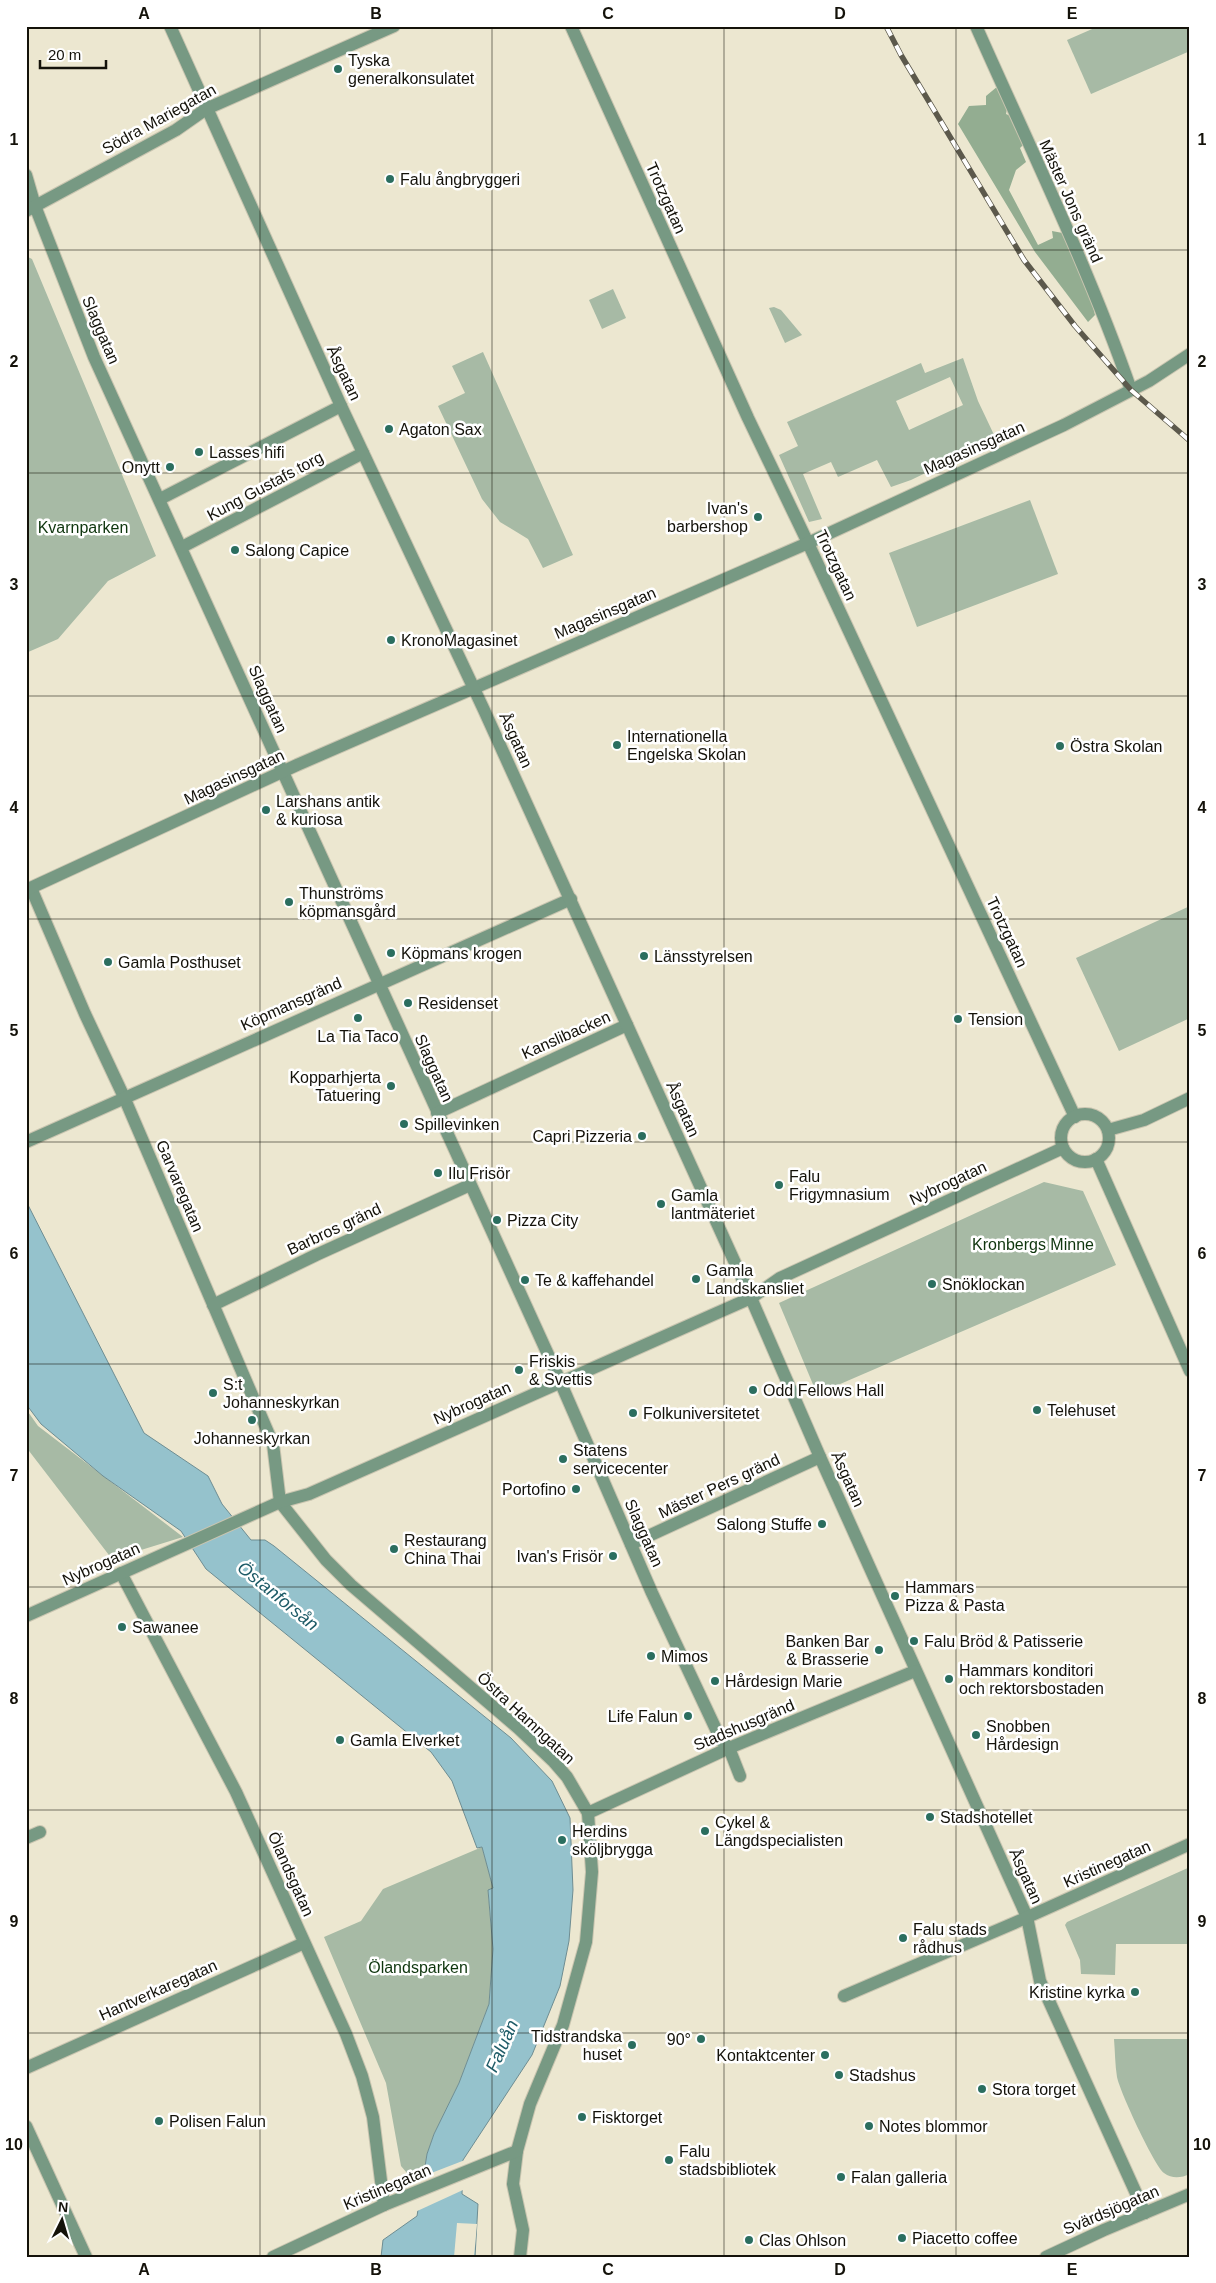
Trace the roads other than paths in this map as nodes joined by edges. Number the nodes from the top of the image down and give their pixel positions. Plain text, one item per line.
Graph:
1 (170, 26) edge
2 (394, 26) edge
3 (571, 26) edge
4 (976, 26) edge
5 (375, 30) edge
6 (206, 109) junction
7 (26, 175) edge
8 (31, 208) edge
9 (1190, 354) edge
10 (1131, 390) junction
11 (341, 406) junction
12 (363, 453) junction
13 (160, 499) junction
14 (180, 542) junction
15 (808, 543) junction
16 (474, 687) junction
17 (282, 772) junction
18 (29, 889) edge
19 (571, 899) junction
20 (378, 983) junction
21 (627, 1025) junction
22 (124, 1097) junction
23 (1190, 1098) edge
24 (437, 1113) junction
25 (1075, 1116) junction
26 (1108, 1130) junction
27 (26, 1142) edge
28 (1063, 1148) junction
29 (1096, 1159) junction
30 (470, 1185) junction
31 (751, 1298) junction
32 (214, 1305) junction
33 (1190, 1371) edge
34 (560, 1382) junction
35 (820, 1457) junction
36 (280, 1502) junction
37 (631, 1544) junction
38 (121, 1573) junction
39 (26, 1616) edge
40 (915, 1670) junction
41 (729, 1748) junction
42 (740, 1776) dead end
43 (588, 1814) junction
44 (40, 1832) dead end
45 (26, 1838) edge
46 (1190, 1844) edge
47 (1027, 1917) junction
48 (304, 1943) junction
49 (844, 1996) dead end
50 (26, 2068) edge
51 (26, 2126) edge
52 (517, 2151) junction
53 (1190, 2194) edge
54 (384, 2204) junction
55 (1146, 2213) junction
56 (86, 2257) edge
57 (273, 2257) edge
58 (520, 2257) edge
59 (1046, 2257) edge

1 - 6 street, Åsgatan
2 - 5 street, Södra Mariegatan
3 - 15 street, Trotzgatan
4 - 10 street, Mäster Jons gränd
5 - 6 street, Södra Mariegatan
6 - 8 street, Södra Mariegatan
6 - 11 street, Åsgatan
7 - 8 street, Slaggatan
8 - 13 street, Slaggatan
9 - 10 street, Magasinsgatan
10 - 15 street, Magasinsgatan
11 - 12 street, Åsgatan
11 - 13 street
12 - 14 street, Kung Gustafs torg
12 - 16 street, Åsgatan
13 - 14 street, Slaggatan
14 - 17 street, Slaggatan
15 - 16 street, Magasinsgatan
15 - 25 street, Trotzgatan
16 - 17 street, Magasinsgatan
16 - 19 street, Åsgatan
17 - 18 street, Magasinsgatan
17 - 20 street, Slaggatan
18 - 22 street, Garvaregatan
19 - 20 street, Köpmansgränd
19 - 21 street, Åsgatan
20 - 22 street, Köpmansgränd
20 - 24 street, Slaggatan
21 - 24 street, Kanslibacken
21 - 24 street, Kanslibacken
21 - 31 street, Åsgatan
22 - 27 street, Köpmansgränd
22 - 32 street, Garvaregatan
23 - 26 street
24 - 30 street, Slaggatan
25 - 26 street
25 - 28 street
26 - 29 street
28 - 29 street
28 - 31 street, Nybrogatan
29 - 33 street
30 - 32 street, Barbros gränd
30 - 34 street, Slaggatan
31 - 34 street, Nybrogatan
31 - 35 street, Åsgatan
32 - 36 street, Garvaregatan
34 - 36 street, Nybrogatan
34 - 37 street, Slaggatan
35 - 37 street, Mäster Pers gränd
35 - 40 street, Åsgatan
36 - 38 street, Nybrogatan
36 - 43 street, Östra Hamngatan
37 - 41 street, Slaggatan
38 - 39 street, Nybrogatan
38 - 48 street, Ölandsgatan
40 - 41 street, Stadshusgränd
40 - 47 street, Åsgatan
41 - 42 street, Slaggatan
41 - 43 street, Stadshusgränd
43 - 52 street, Östra Hamngatan
44 - 45 street
46 - 47 street, Kristinegatan
47 - 49 street, Kristinegatan
47 - 55 street, Åsgatan
48 - 50 street, Hantverkaregatan
48 - 54 street, Ölandsgatan
51 - 56 street
52 - 54 street, Kristinegatan
52 - 58 street, Östra Hamngatan
53 - 55 street, Svärdsjögatan
54 - 57 street, Kristinegatan
55 - 59 street, Svärdsjögatan

